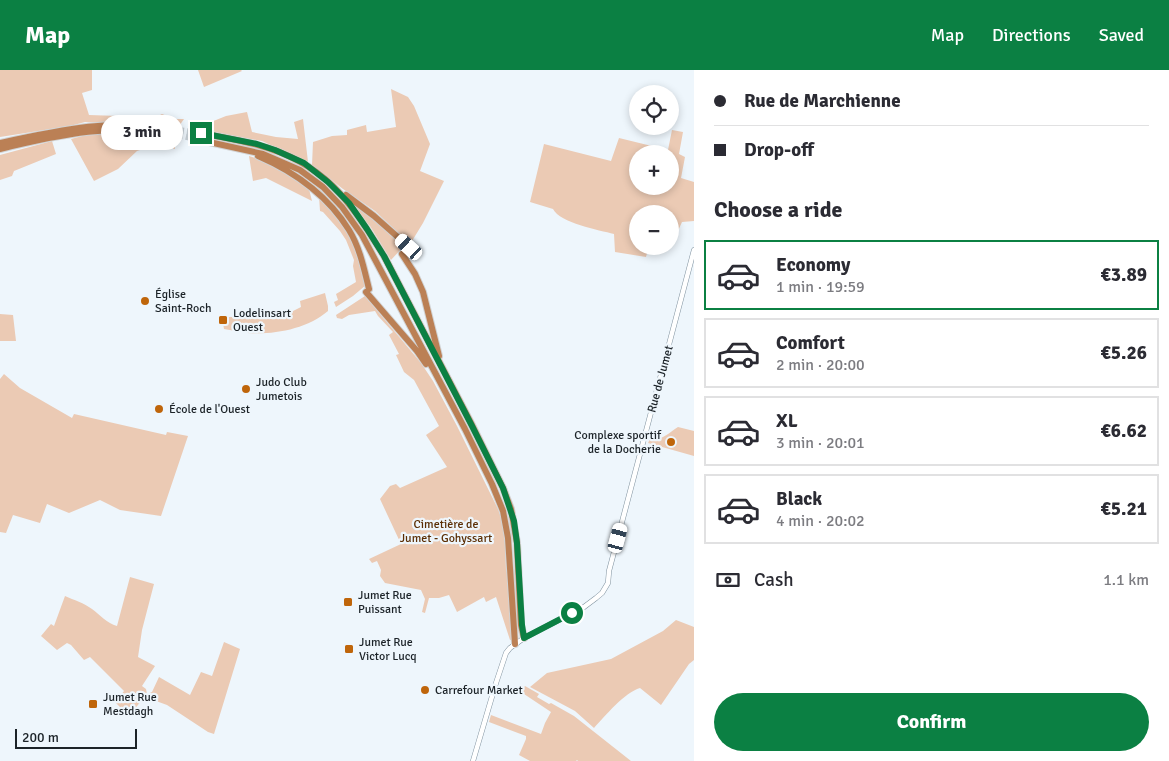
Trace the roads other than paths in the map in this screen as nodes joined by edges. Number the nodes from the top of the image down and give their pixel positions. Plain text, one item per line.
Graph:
1 (23, 138) junction
2 (0, 139) edge
3 (0, 143) edge
4 (228, 146) junction
5 (0, 150) edge
6 (330, 183) junction
7 (409, 247) dead end
8 (694, 250) edge
9 (402, 254) dead end
10 (442, 370) junction
11 (439, 382) junction
12 (524, 638) junction
13 (515, 644) junction
14 (473, 761) edge

1 - 2 highway
1 - 3 highway
1 - 5 highway
4 - 6 highway
4 - 11 highway
4 - 11 highway
6 - 7 highway
6 - 10 highway
8 - 12 street, Rue de Jumet
9 - 10 highway
10 - 12 highway
11 - 13 highway
12 - 13 street
13 - 14 street

